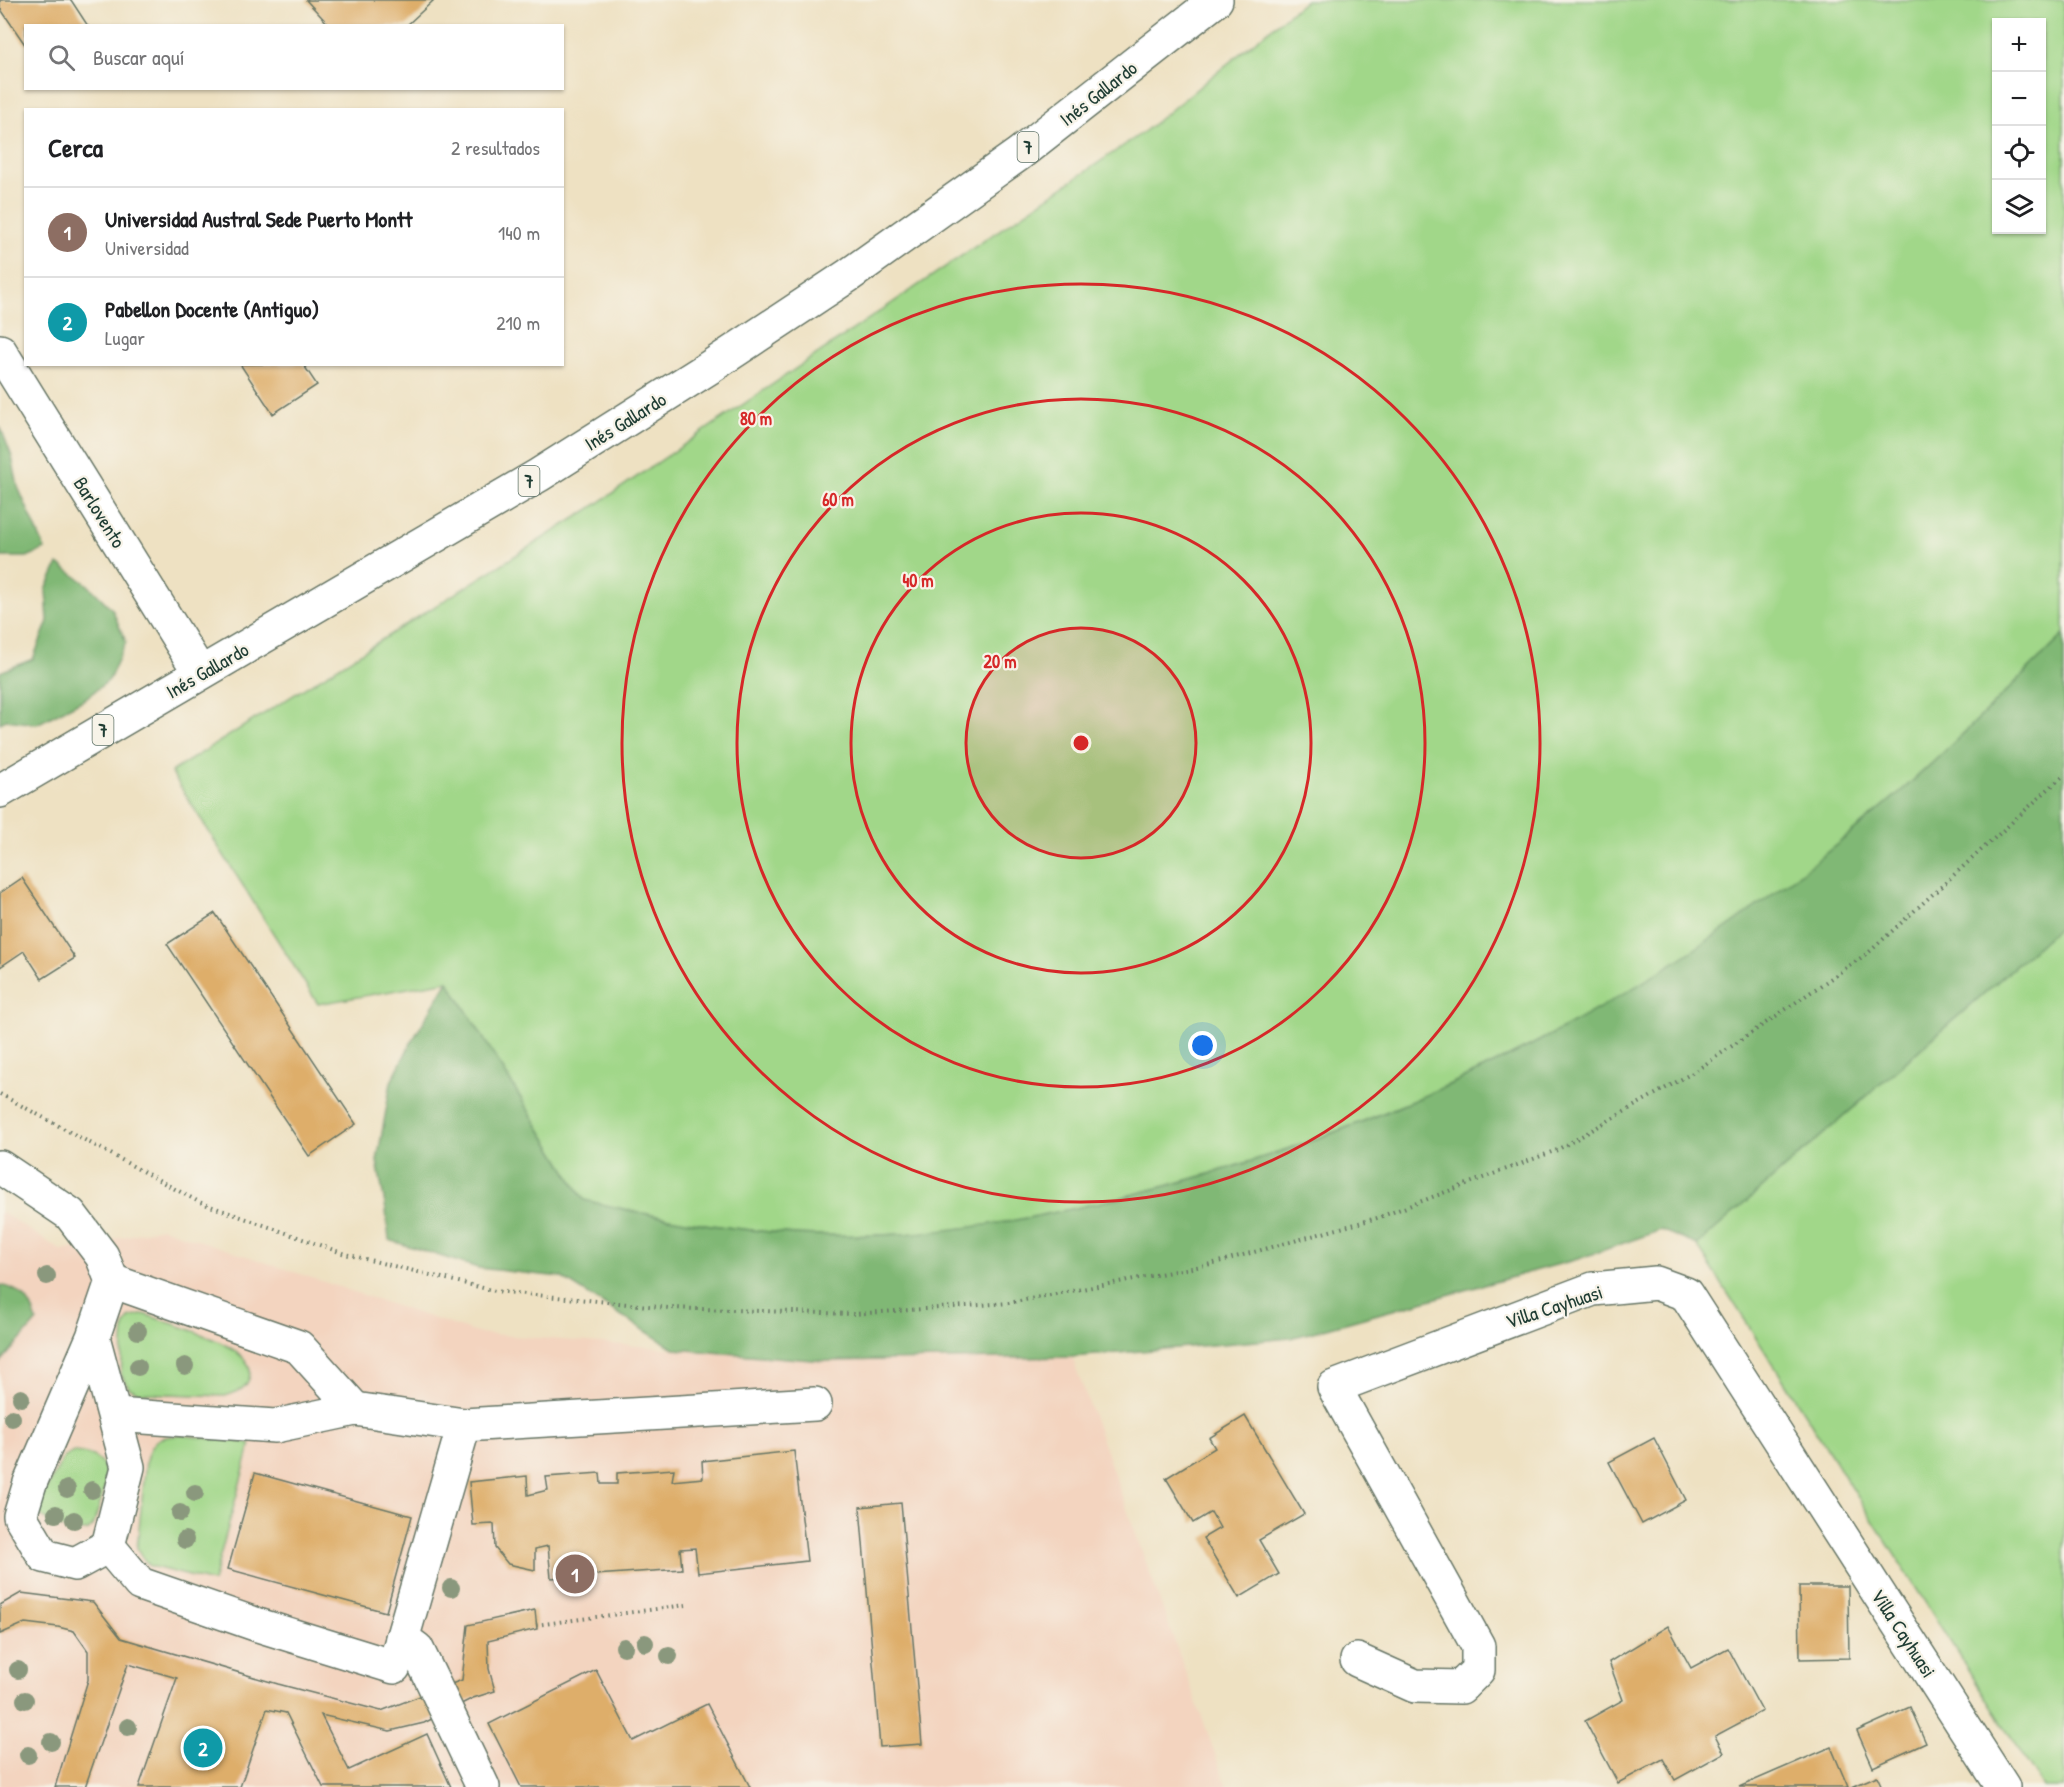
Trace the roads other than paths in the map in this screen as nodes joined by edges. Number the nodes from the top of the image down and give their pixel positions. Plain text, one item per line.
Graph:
1 (1203, 4) edge
2 (0, 351) edge
3 (200, 674) junction
4 (0, 791) edge
5 (0, 1167) edge
6 (112, 1281) junction
7 (93, 1337) junction
8 (815, 1404) dead end
9 (355, 1409) junction
10 (115, 1415) junction
11 (464, 1425) junction
12 (108, 1546) junction
13 (402, 1638) junction
14 (1357, 1660) dead end
15 (483, 1787) edge
16 (2003, 1787) edge

1 - 3 main road, Inés Gallardo / 7
2 - 3 main road, Barlovento
3 - 4 main road, Inés Gallardo / 7
5 - 6 main road
6 - 7 main road
6 - 9 main road
7 - 10 main road
7 - 12 main road
8 - 11 main road
9 - 10 main road
9 - 11 main road
10 - 12 main road
11 - 13 main road
12 - 13 main road
13 - 15 main road
14 - 16 main road, Villa Cayhuasi

